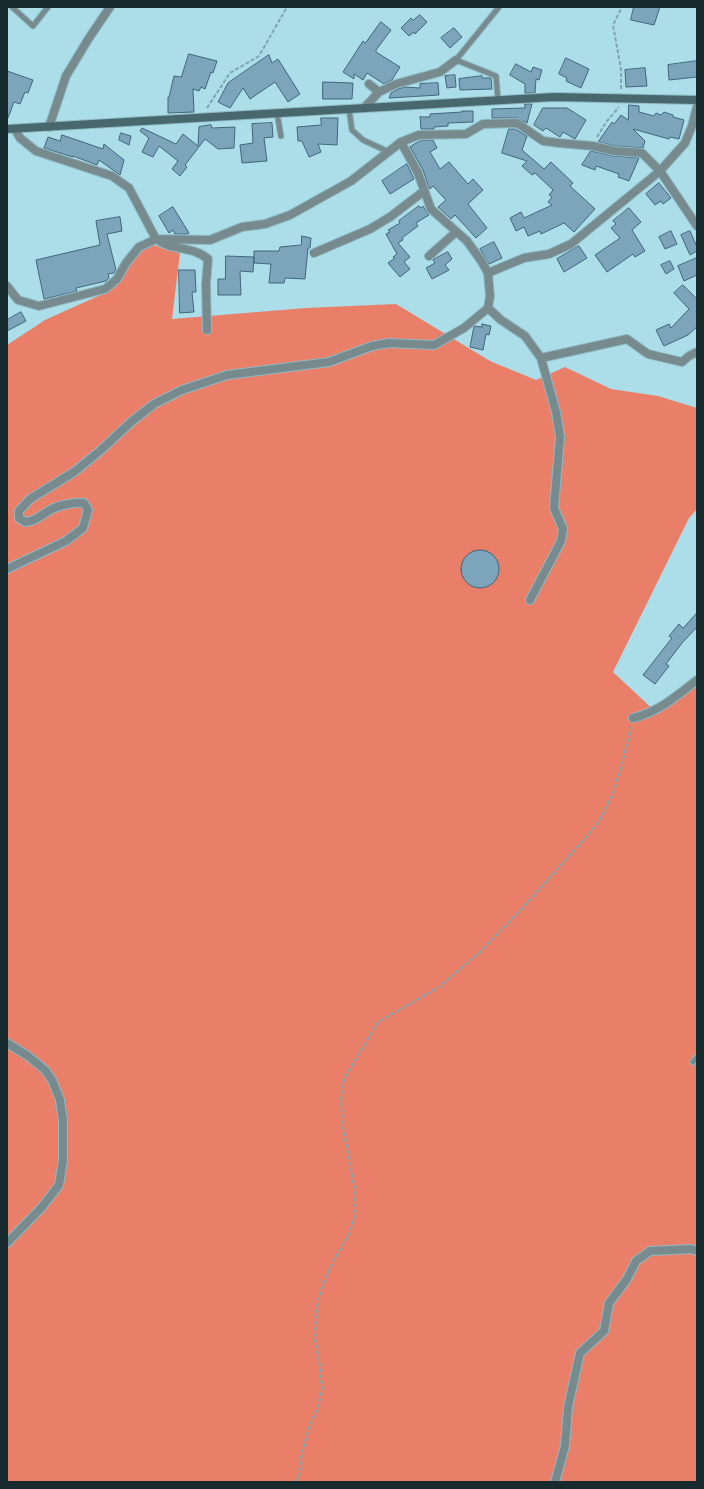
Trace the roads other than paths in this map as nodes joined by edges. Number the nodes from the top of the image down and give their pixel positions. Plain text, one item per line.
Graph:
1 (12, 7) edge
2 (48, 7) edge
3 (110, 7) edge
4 (499, 7) edge
5 (456, 60) junction
6 (369, 84) dead end
7 (379, 92) junction
8 (498, 100) junction
9 (697, 100) edge
10 (697, 107) edge
11 (364, 108) junction
12 (349, 109) junction
13 (277, 113) junction
14 (49, 127) junction
15 (11, 129) edge
16 (281, 136) dead end
17 (401, 142) junction
18 (388, 152) junction
19 (660, 171) junction
20 (424, 191) junction
21 (697, 226) edge
22 (456, 232) junction
23 (156, 239) junction
24 (314, 253) dead end
25 (429, 256) dead end
26 (488, 273) junction
27 (7, 286) edge
28 (488, 308) junction
29 (208, 330) dead end
30 (697, 352) edge
31 (541, 358) junction
32 (7, 569) edge
33 (530, 600) dead end
34 (697, 680) edge
35 (633, 718) road end
36 (7, 1043) edge
37 (697, 1057) edge
38 (693, 1062) dead end
39 (7, 1243) edge
40 (697, 1251) edge
41 (555, 1482) edge

1 - 2 lane
3 - 14 street
4 - 5 lane
5 - 7 street
5 - 8 lane
6 - 7 street
7 - 11 street
8 - 9 street
8 - 11 street
10 - 19 street
11 - 12 street
12 - 13 street
12 - 18 lane
13 - 14 street
13 - 16 lane
14 - 15 street
15 - 23 street
17 - 18 street
17 - 19 street
17 - 20 street
18 - 23 street
19 - 21 street
19 - 26 street
20 - 22 street
20 - 24 street
22 - 25 street
22 - 26 street
23 - 27 street
23 - 29 street
26 - 28 street
28 - 31 street
28 - 32 street
30 - 31 street
31 - 33 street
34 - 35 street
36 - 39 street
37 - 38 lane
40 - 41 street

